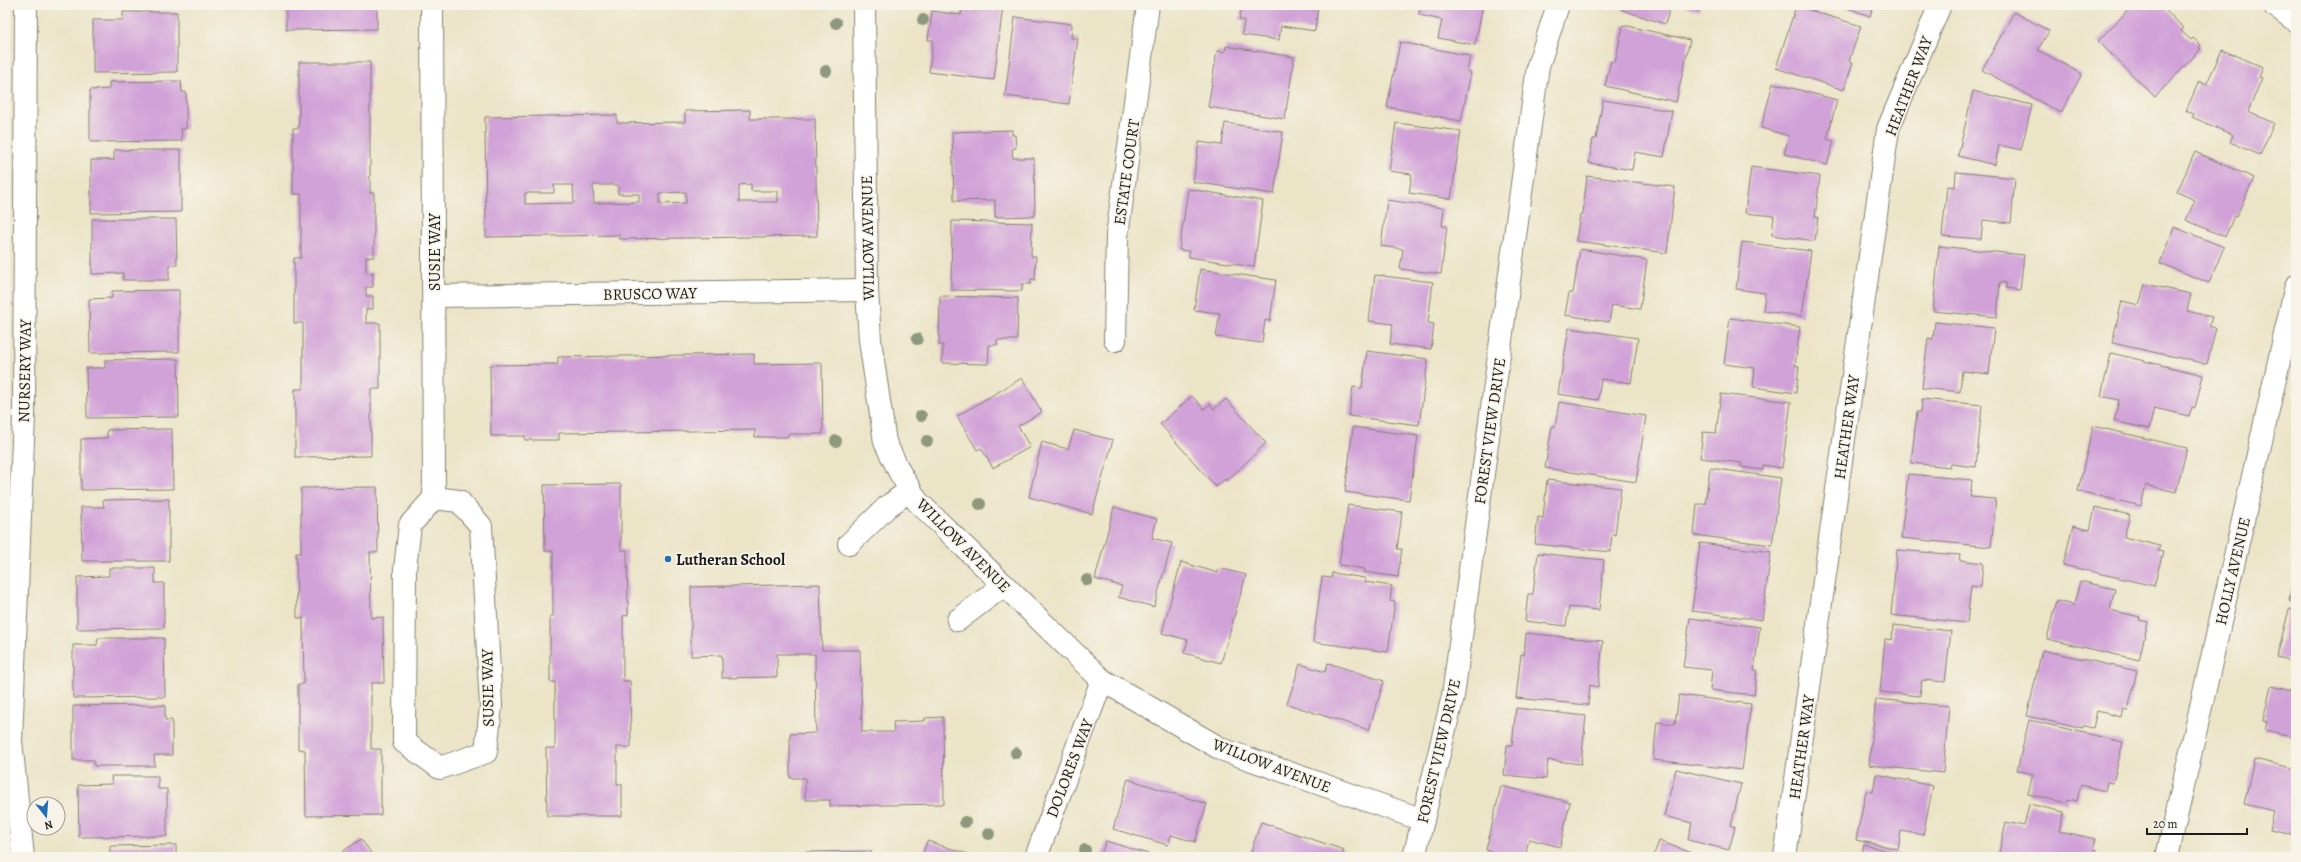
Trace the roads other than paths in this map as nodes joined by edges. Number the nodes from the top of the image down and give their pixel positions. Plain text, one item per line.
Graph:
1 (26, 5) edge
2 (432, 5) edge
3 (864, 5) edge
4 (1148, 5) edge
5 (1558, 5) edge
6 (1940, 5) edge
7 (2274, 5) edge
8 (2296, 21) edge
9 (2296, 286) edge
10 (867, 290) junction
11 (434, 296) junction
12 (1115, 340) dead end
13 (910, 490) junction
14 (434, 498) junction
15 (849, 544) dead end
16 (1004, 585) junction
17 (958, 620) dead end
18 (1102, 680) junction
19 (1423, 820) junction
20 (22, 857) edge
21 (1036, 857) edge
22 (1414, 857) edge
23 (1785, 857) edge
24 (2167, 857) edge

1 - 20 street, NURSERY WAY
2 - 11 street, SUSIE WAY
3 - 10 street, WILLOW AVENUE
4 - 12 street, ESTATE COURT
5 - 19 street, FOREST VIEW DRIVE
6 - 23 street, HEATHER WAY
7 - 8 street
9 - 24 street, HOLLY AVENUE
10 - 11 street, BRUSCO WAY
10 - 13 street, WILLOW AVENUE
11 - 14 street, SUSIE WAY
13 - 15 street
13 - 16 street, WILLOW AVENUE
14 - 14 street, SUSIE WAY
16 - 17 street
16 - 18 street, WILLOW AVENUE
18 - 19 street, WILLOW AVENUE
18 - 21 street, DOLORES WAY
19 - 22 street, FOREST VIEW DRIVE

